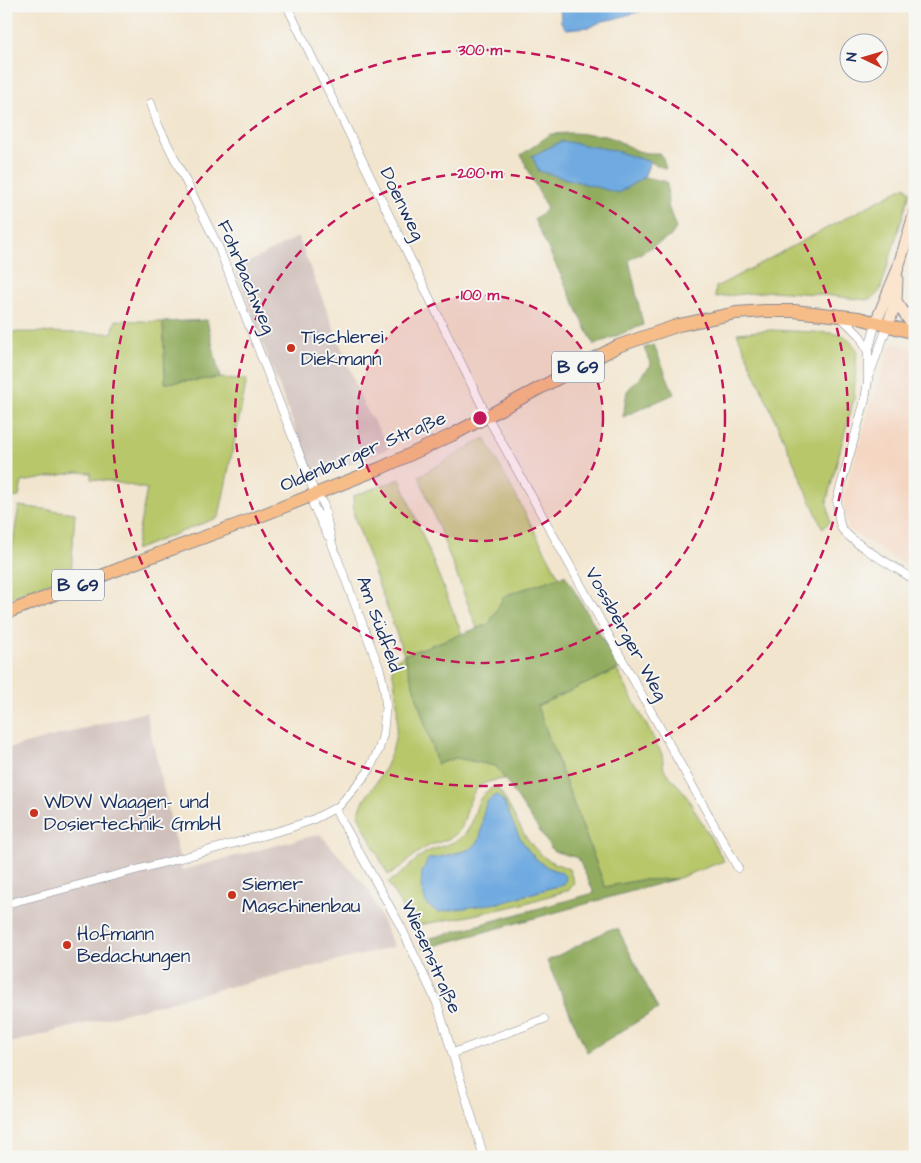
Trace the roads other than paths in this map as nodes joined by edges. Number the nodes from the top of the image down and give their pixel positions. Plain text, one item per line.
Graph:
1 (287, 6) edge
2 (151, 103) dead end
3 (915, 212) edge
4 (897, 271) junction
5 (896, 301) junction
6 (840, 316) junction
7 (882, 324) junction
8 (915, 329) edge
9 (915, 333) edge
10 (868, 352) junction
11 (868, 380) junction
12 (486, 416) junction
13 (315, 494) junction
14 (915, 580) edge
15 (6, 613) edge
16 (335, 809) junction
17 (738, 868) dead end
18 (6, 904) edge
19 (544, 1019) dead end
20 (453, 1054) junction
21 (484, 1157) edge

1 - 12 street, Doenweg
2 - 13 street, Fohrbachweg
3 - 4 main road
4 - 5 main road
4 - 7 main road
5 - 7 main road
5 - 8 main road
6 - 7 main road, Oldenburger Straße / B 69
6 - 10 street
6 - 12 main road, Oldenburger Straße / B 69
7 - 9 main road, B 69
7 - 10 street
7 - 11 street
10 - 11 street
11 - 14 street
12 - 13 main road, Oldenburger Straße / B 69
12 - 17 street, Vossberger Weg
13 - 15 main road, Oldenburger Straße / B 69
13 - 16 street, Am Südfeld
16 - 18 street, Am Südfeld
16 - 20 street, Wiesenstraße
19 - 20 street
20 - 21 street, Wiesenstraße

